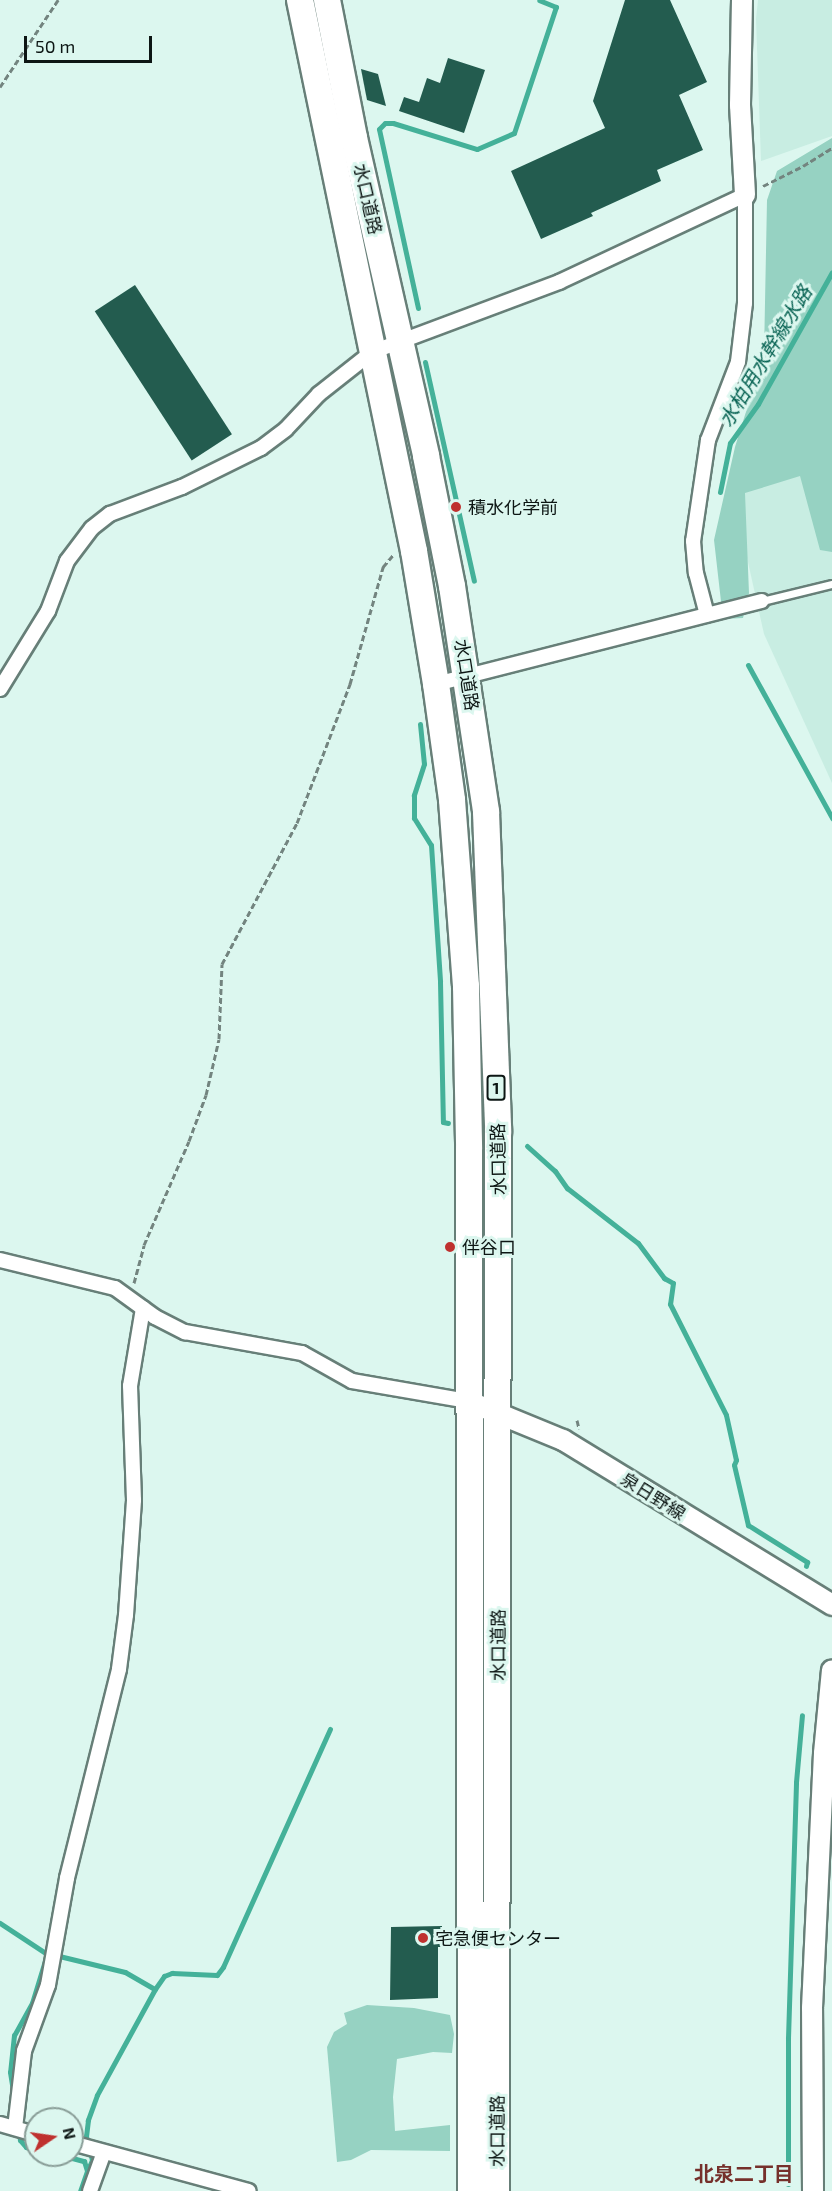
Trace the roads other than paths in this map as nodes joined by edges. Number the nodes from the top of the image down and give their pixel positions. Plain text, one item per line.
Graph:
1 (300, 0) edge
2 (327, 0) edge
3 (742, 0) edge
4 (745, 195) junction
5 (400, 341) junction
6 (372, 352) junction
7 (832, 584) edge
8 (762, 601) joint
9 (707, 615) junction
10 (468, 676) junction
11 (436, 684) junction
12 (0, 689) edge
13 (0, 1260) edge
14 (139, 1305) junction
15 (468, 1401) junction
16 (499, 1416) junction
17 (832, 1605) edge
18 (832, 1670) edge
19 (828, 1754) edge
20 (0, 2124) edge
21 (15, 2128) junction
22 (24, 2131) edge
23 (84, 2146) edge
24 (105, 2152) junction
25 (90, 2191) edge
26 (249, 2191) edge
27 (471, 2191) edge
28 (496, 2191) edge
29 (813, 2191) edge

1 - 6 highway, 水口道路 / 1
2 - 5 highway, 水口道路 / 1
3 - 4 street
4 - 5 street
4 - 9 street
5 - 6 street
5 - 10 highway, 水口道路 / 1
6 - 11 highway, 水口道路 / 1
6 - 12 street
7 - 8 lane
8 - 9 street
9 - 10 street
10 - 11 street
10 - 16 highway, 水口道路 / 1
11 - 15 highway, 水口道路 / 1
13 - 14 street
14 - 15 street
14 - 21 street
15 - 16 street, 泉日野線
15 - 27 highway, 水口道路 / 1
16 - 17 street, 泉日野線
16 - 28 highway, 水口道路 / 1
18 - 19 street
19 - 29 street
20 - 21 street
21 - 22 street
23 - 24 street
24 - 25 street
24 - 26 street

